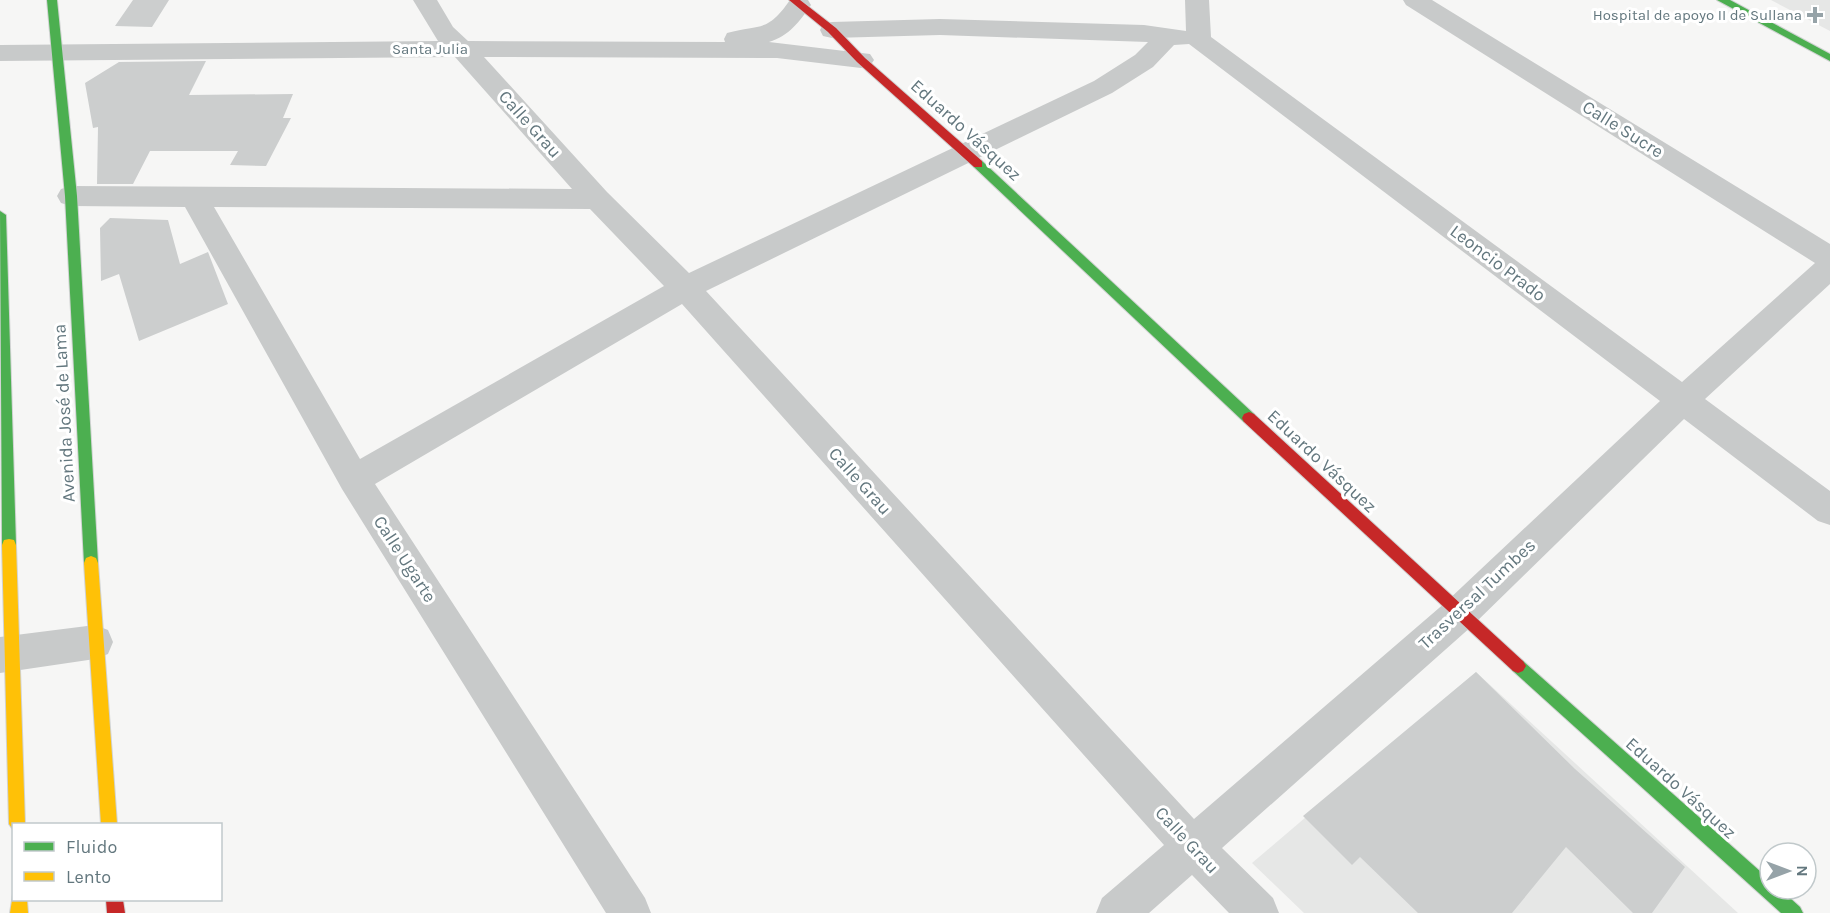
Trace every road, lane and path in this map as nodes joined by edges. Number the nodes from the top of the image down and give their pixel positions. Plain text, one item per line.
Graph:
1 (52, 0) edge
2 (424, 0) edge
3 (1197, 0) edge
4 (1416, 0) edge
5 (1722, 0) edge
6 (797, 2) edge
7 (0, 30) edge
8 (832, 30) junction
9 (1168, 36) junction
10 (453, 40) junction
11 (1199, 40) junction
12 (55, 41) junction
13 (0, 53) edge
14 (1830, 58) edge
15 (861, 60) junction
16 (967, 154) junction
17 (71, 196) junction
18 (194, 197) junction
19 (597, 199) junction
20 (0, 214) edge
21 (1830, 258) edge
22 (1830, 267) edge
23 (685, 288) junction
24 (1683, 400) junction
25 (3, 404) edge
26 (354, 479) junction
27 (1830, 510) edge
28 (1459, 614) junction
29 (95, 642) junction
30 (6, 655) edge
31 (17, 823) edge
32 (109, 823) edge
33 (1192, 846) junction
34 (630, 913) edge
35 (1117, 913) edge
36 (1258, 913) edge
37 (1794, 913) edge

1 - 12 main road, Avenida José de Lama
2 - 10 street, Calle Grau
3 - 11 street
4 - 21 street, Calle Sucre
5 - 14 main road
6 - 8 main road, Eduardo Vásquez
6 - 10 street, Santa Julia
7 - 12 street, Santa Julia
8 - 9 street
8 - 15 main road, Eduardo Vásquez
9 - 11 street
9 - 16 street
10 - 12 street, Santa Julia
10 - 15 street, Santa Julia
10 - 19 street, Calle Grau
11 - 24 street, Leoncio Prado
12 - 13 street, Santa Julia
12 - 17 main road, Avenida José de Lama
15 - 16 main road, Eduardo Vásquez
16 - 23 street
16 - 28 main road, Eduardo Vásquez
17 - 18 street
17 - 29 main road, Avenida José de Lama
18 - 19 street
18 - 26 street, Calle Ugarte
19 - 23 street, Calle Grau
20 - 25 main road
22 - 24 street, Trasversal Tumbes
23 - 26 street
23 - 33 street, Calle Grau
24 - 27 street, Leoncio Prado
24 - 28 street, Trasversal Tumbes
25 - 30 main road
26 - 34 street, Calle Ugarte
28 - 33 street, Trasversal Tumbes
28 - 37 main road, Eduardo Vásquez
29 - 30 street
29 - 32 main road, Avenida José de Lama
30 - 31 main road
33 - 35 street, Trasversal Tumbes
33 - 36 street, Calle Grau

